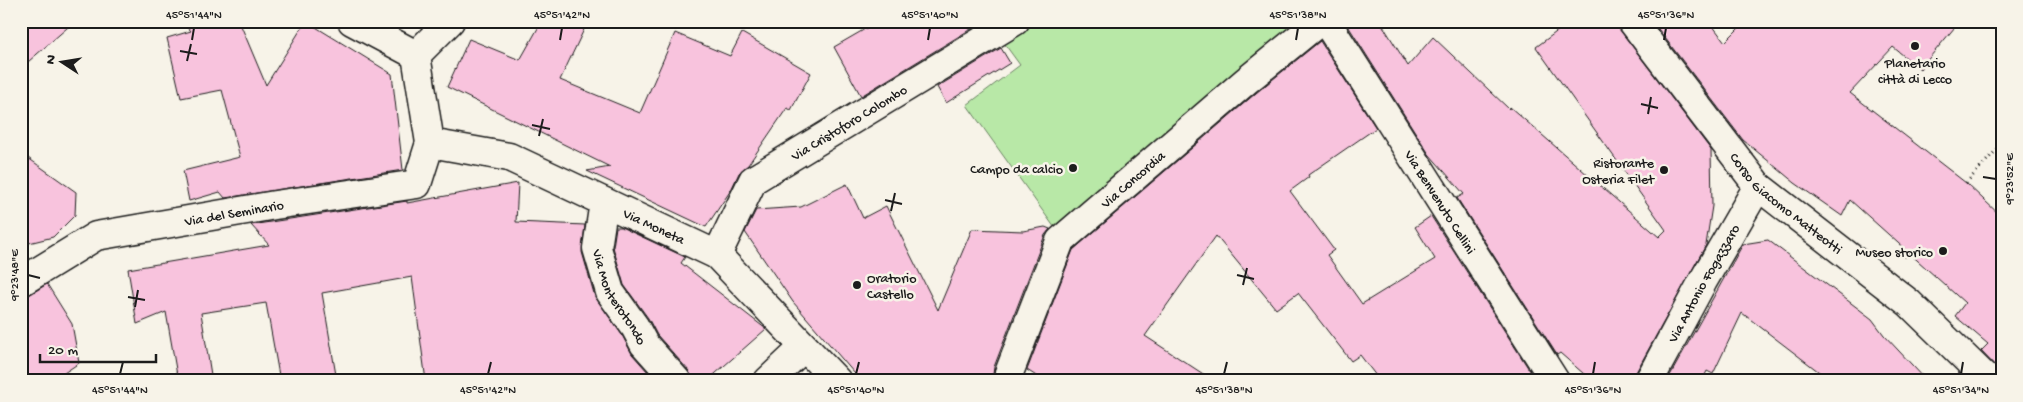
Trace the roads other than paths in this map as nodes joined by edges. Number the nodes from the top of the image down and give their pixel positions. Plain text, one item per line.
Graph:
1 (352, 21) edge
2 (450, 21) edge
3 (1015, 21) edge
4 (1320, 21) edge
5 (1326, 21) edge
6 (1632, 21) edge
7 (416, 55) junction
8 (430, 143) junction
9 (1758, 186) junction
10 (604, 202) junction
11 (717, 255) junction
12 (21, 282) edge
13 (804, 347) junction
14 (677, 381) edge
15 (768, 381) edge
16 (837, 381) edge
17 (1008, 381) edge
18 (1555, 381) edge
19 (1649, 381) edge
20 (1989, 381) edge

1 - 7 street
2 - 7 street
3 - 11 street, Via Cristoforo Colombo
4 - 17 street, Via Concordia
5 - 18 street, Via Benvenuto Cellini
6 - 9 street, Corso Giacomo Matteotti
7 - 8 street
8 - 10 street, Via Moneta
8 - 12 street, Via del Seminario
9 - 19 street, Via Antonio Fogazzaro
9 - 20 street, Corso Giacomo Matteotti
10 - 11 street, Via Moneta
10 - 14 street, Via Monterotondo
11 - 13 street, Via Moneta
13 - 15 street
13 - 16 street, Via Moneta

